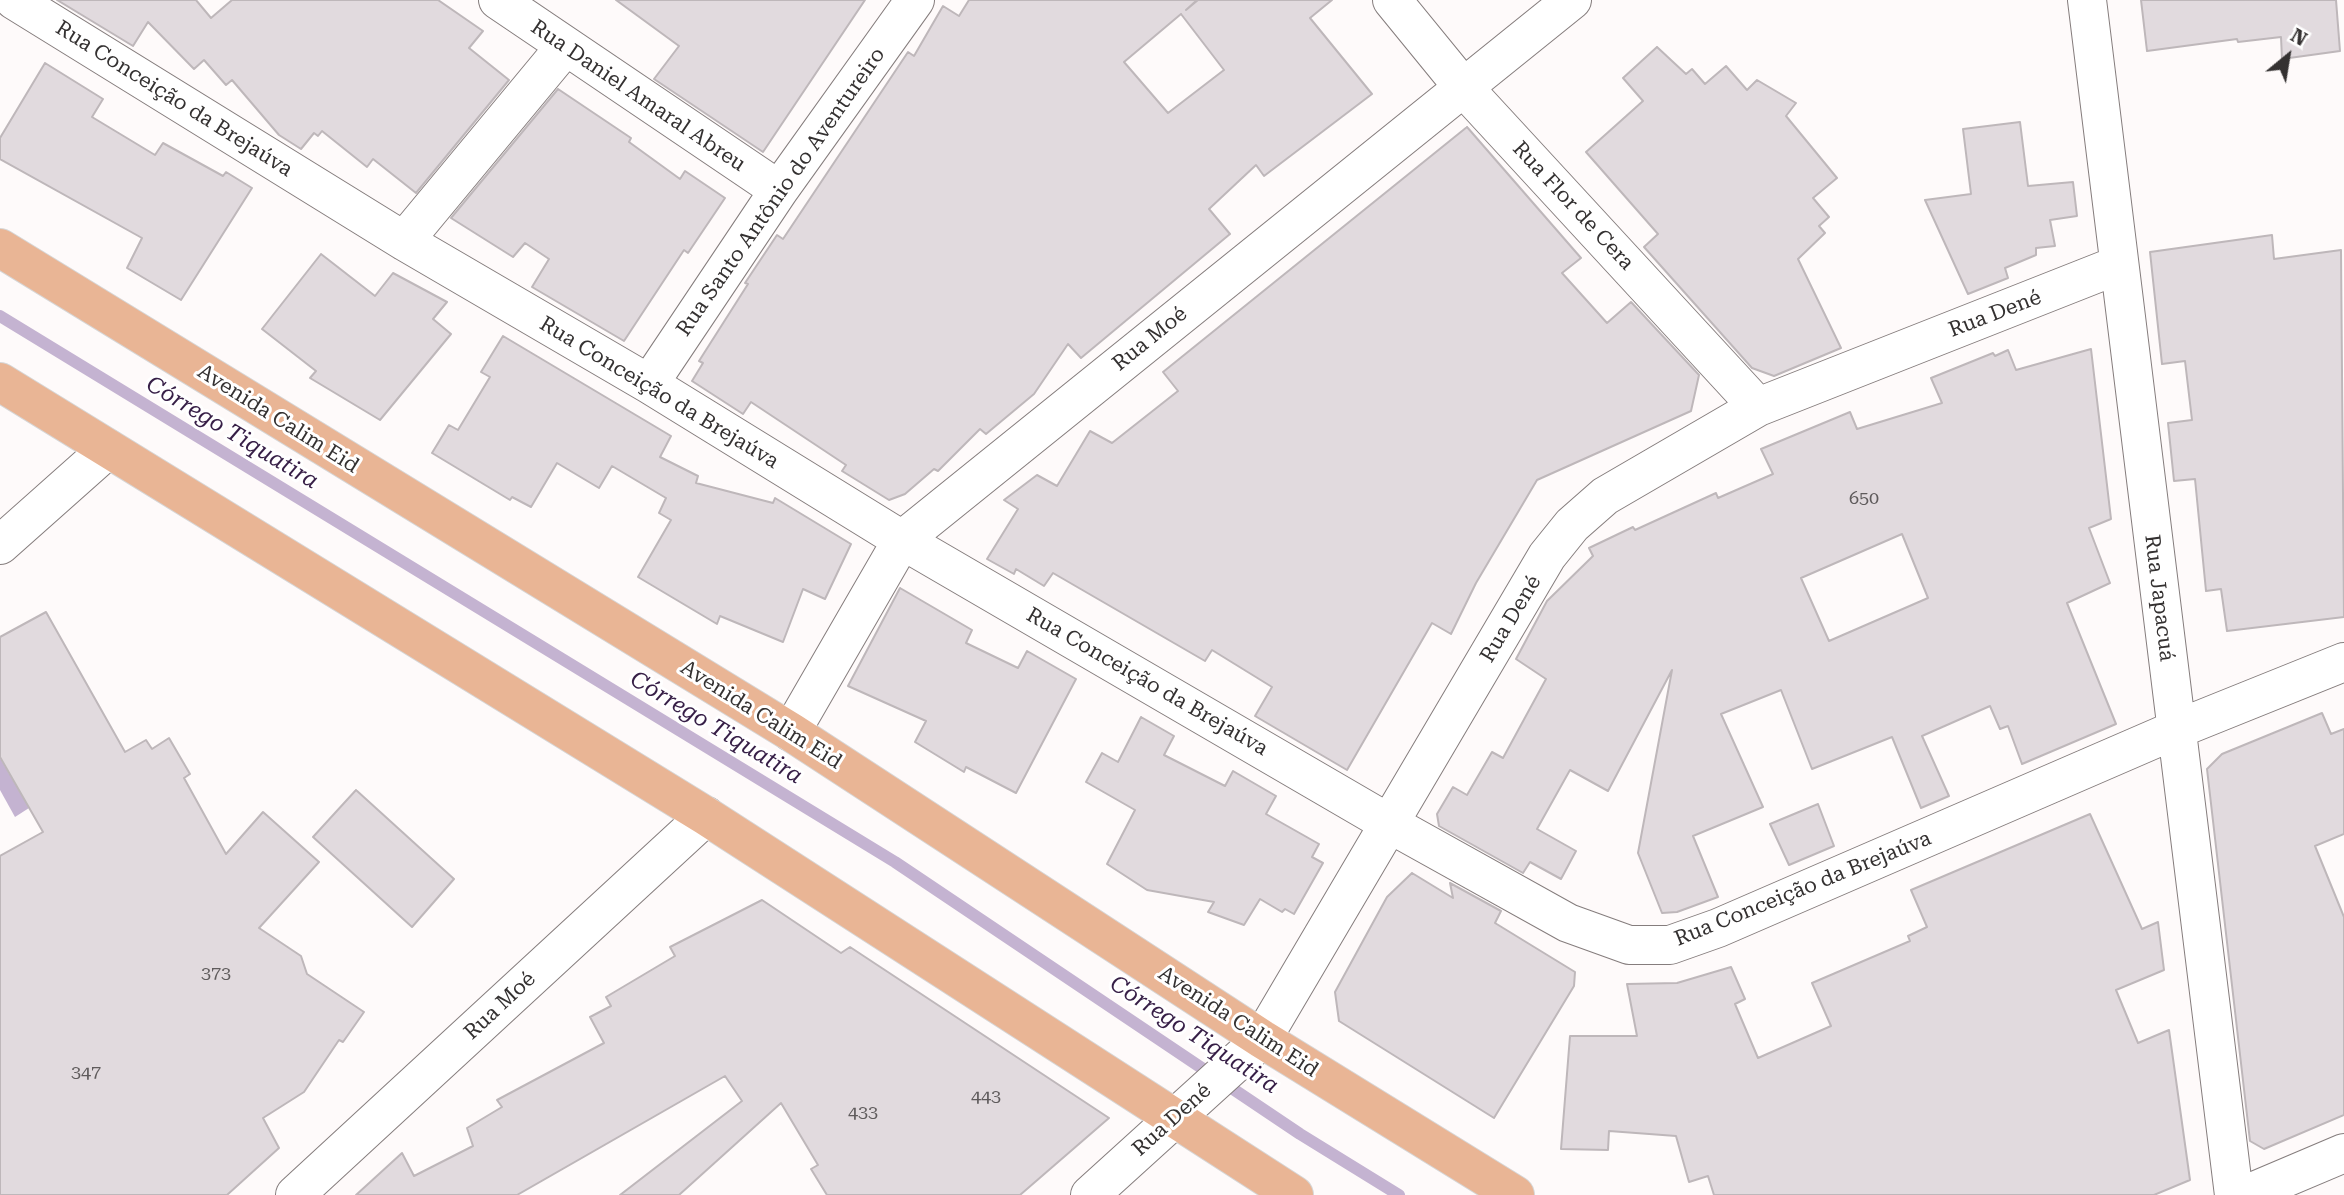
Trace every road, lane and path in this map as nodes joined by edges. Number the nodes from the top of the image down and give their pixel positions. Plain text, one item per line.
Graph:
1 (14, 0) edge
2 (498, 0) edge
3 (915, 0) edge
4 (1392, 0) edge
5 (1572, 0) edge
6 (2087, 0) edge
7 (565, 48) junction
8 (1463, 87) junction
9 (779, 190) junction
10 (404, 241) junction
11 (0, 248) edge
12 (2118, 265) junction
13 (0, 382) edge
14 (649, 384) junction
15 (1758, 407) junction
16 (108, 449) junction
17 (902, 540) junction
18 (0, 545) edge
19 (2344, 662) edge
20 (2175, 730) junction
21 (791, 732) junction
22 (706, 816) junction
23 (1390, 824) junction
24 (1250, 1050) junction
25 (1186, 1107) junction
26 (2344, 1153) edge
27 (295, 1195) edge
28 (1090, 1195) edge
29 (1294, 1195) edge
30 (1515, 1195) edge
31 (2234, 1195) edge
32 (2245, 1195) edge

1 - 10 street, Rua Conceição da Brejaúva
2 - 7 street, Rua Daniel Amaral Abreu
3 - 9 street, Rua Santo Antônio do Aventureiro
4 - 8 street, Rua Flor de Cera
5 - 8 street, Rua Moé
6 - 12 street, Rua Japacuá
7 - 9 street, Rua Daniel Amaral Abreu
7 - 10 street
8 - 15 street, Rua Flor de Cera
8 - 17 street, Rua Moé
9 - 14 street, Rua Santo Antônio do Aventureiro
10 - 14 street, Rua Conceição da Brejaúva
11 - 21 main road, Avenida Calim Eid
12 - 15 street, Rua Dené
12 - 20 street, Rua Japacuá
13 - 16 main road
14 - 17 street, Rua Conceição da Brejaúva
15 - 23 street, Rua Dené
16 - 18 street
16 - 22 main road
17 - 21 street, Rua Moé
17 - 23 street, Rua Conceição da Brejaúva
19 - 20 street, Rua Conceição da Brejaúva
20 - 23 street, Rua Conceição da Brejaúva
20 - 31 street, Rua Japacuá
21 - 24 main road, Avenida Calim Eid
22 - 25 main road
22 - 27 street, Rua Moé
23 - 24 street, Rua Dené
24 - 25 street, Rua Dené
24 - 30 main road, Avenida Calim Eid
25 - 28 street, Rua Dené
25 - 29 main road
26 - 32 street

